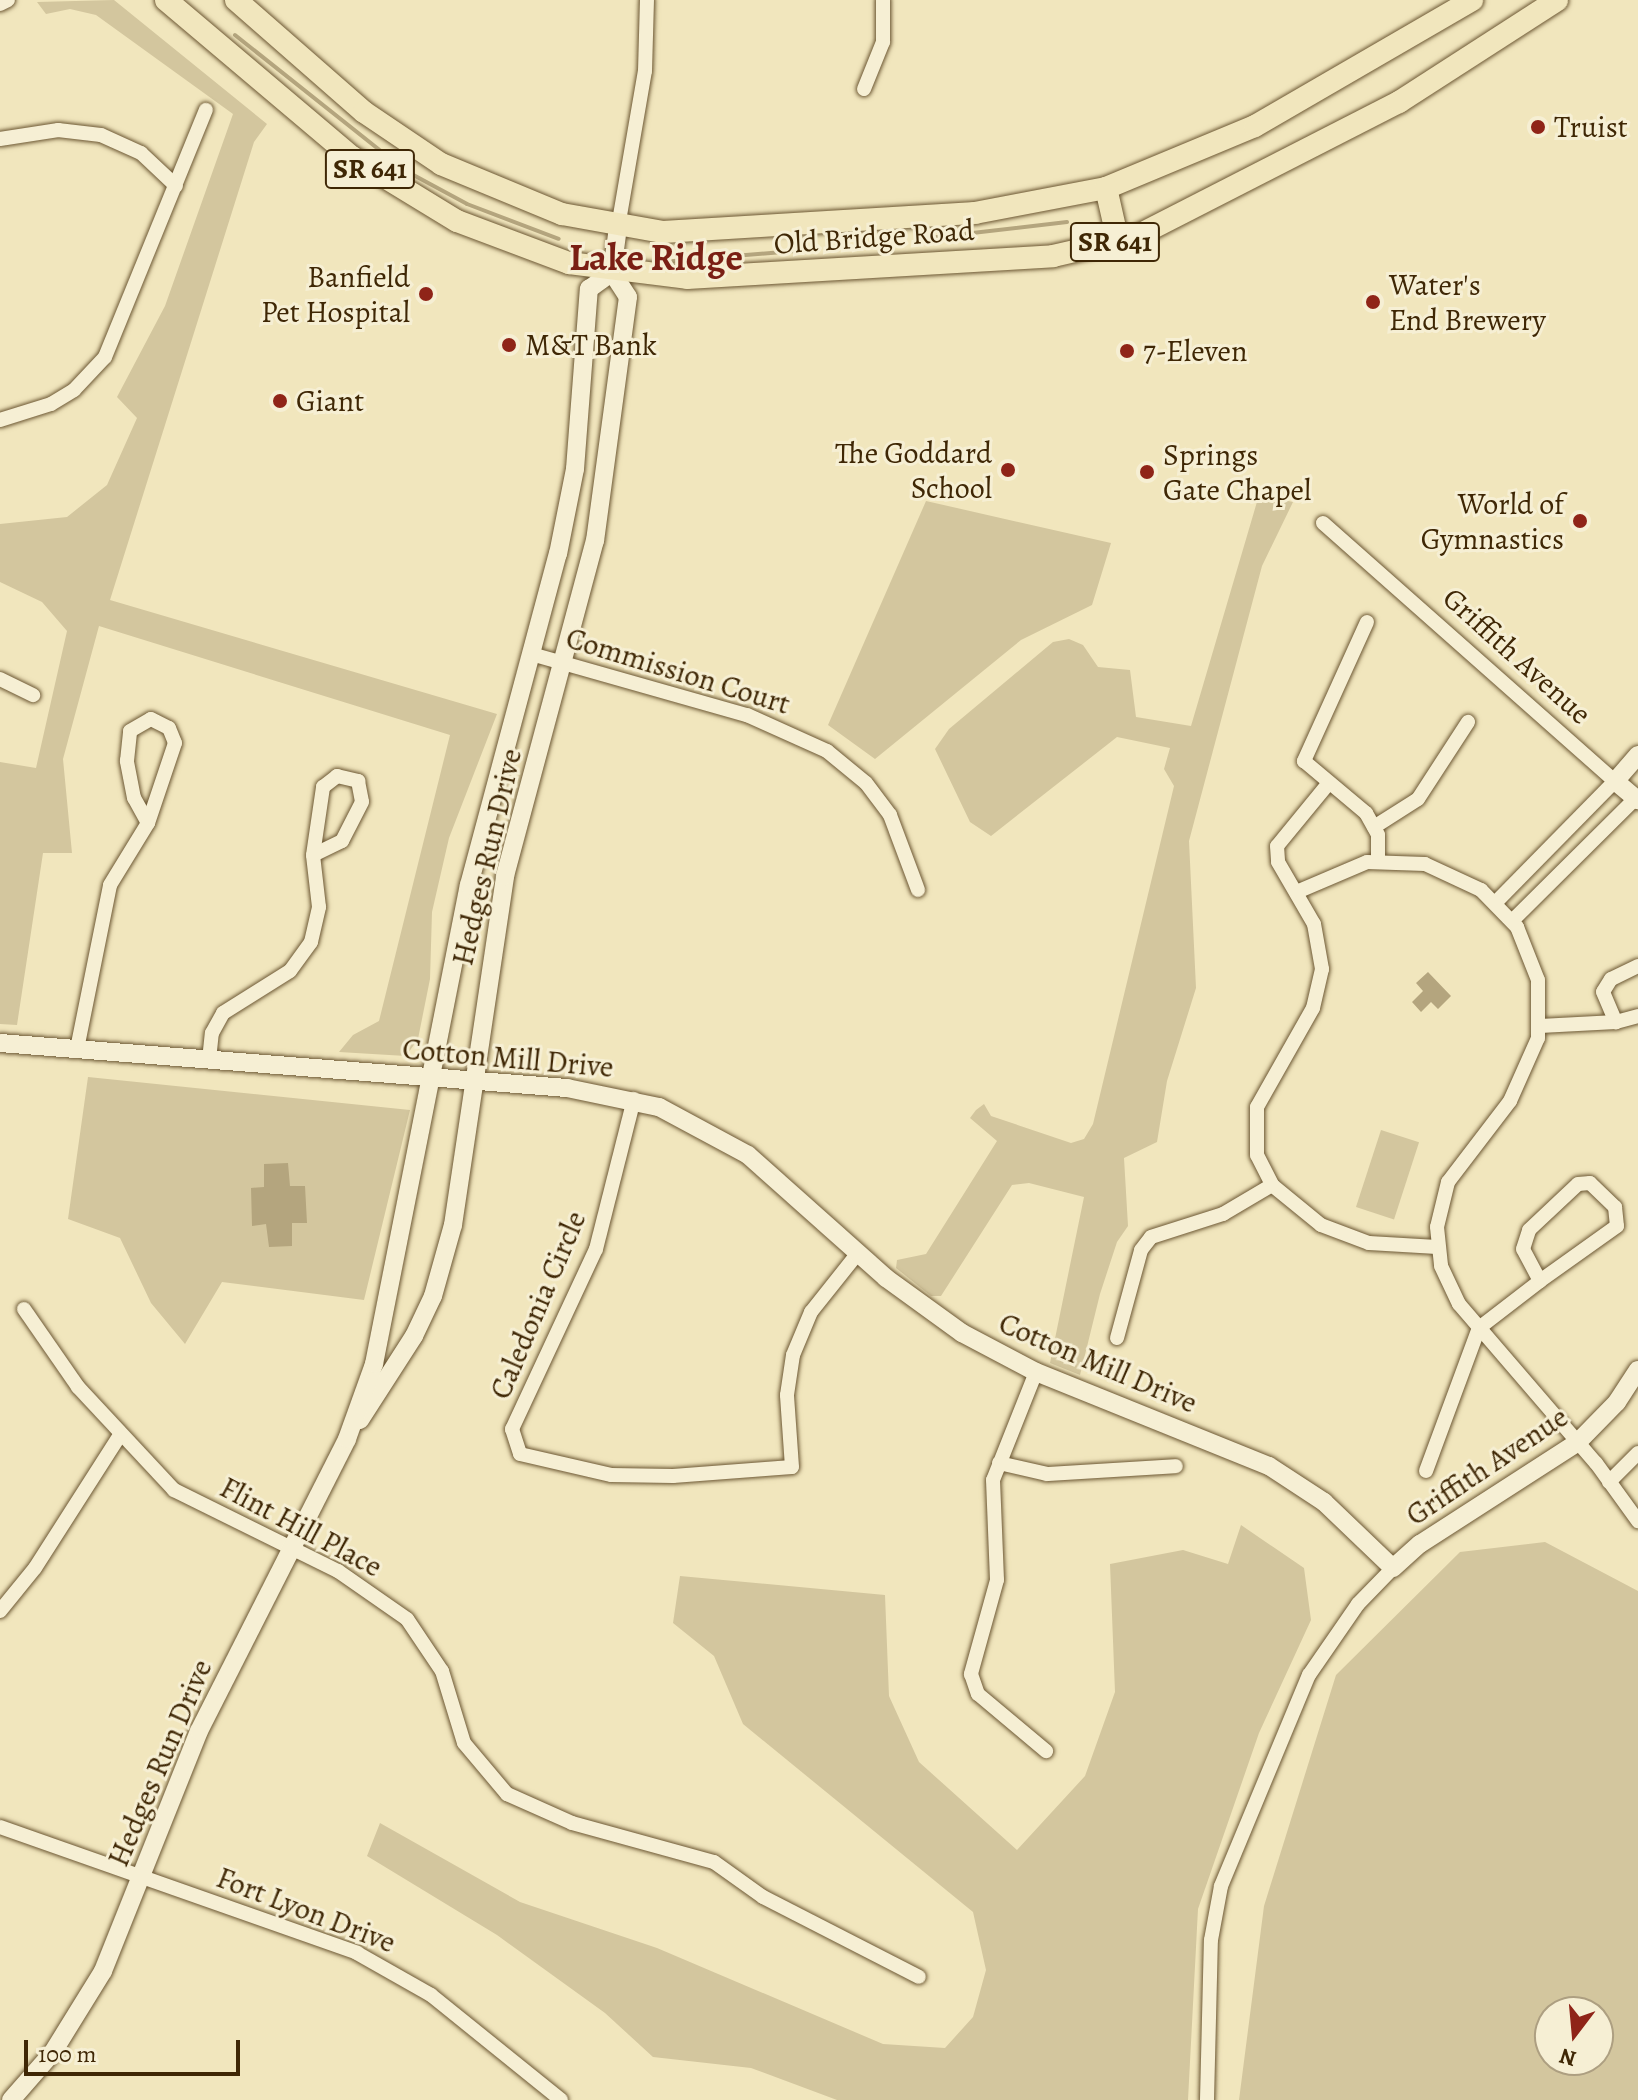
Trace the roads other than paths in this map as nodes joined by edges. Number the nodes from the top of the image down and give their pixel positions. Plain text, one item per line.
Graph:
1 (8, 0) edge
2 (166, 0) edge
3 (236, 0) edge
4 (647, 0) edge
5 (883, 0) edge
6 (1472, 0) edge
7 (1557, 0) edge
8 (0, 4) edge
9 (864, 89) dead end
10 (206, 110) dead end
11 (0, 139) edge
12 (176, 186) junction
13 (1106, 188) junction
14 (618, 227) junction
15 (1118, 241) junction
16 (612, 272) junction
17 (0, 420) edge
18 (1323, 523) dead end
19 (1367, 622) dead end
20 (531, 654) junction
21 (565, 663) junction
22 (0, 679) edge
23 (33, 695) dead end
24 (1468, 722) dead end
25 (1638, 755) edge
26 (1615, 781) junction
27 (1328, 784) junction
28 (1637, 798) edge
29 (148, 823) junction
30 (1374, 827) junction
31 (313, 855) junction
32 (1378, 860) junction
33 (918, 890) dead end
34 (1299, 891) junction
35 (1496, 902) junction
36 (1512, 921) junction
37 (460, 936) junction
38 (494, 942) junction
39 (1638, 966) edge
40 (1638, 1016) edge
41 (1616, 1022) junction
42 (1540, 1026) junction
43 (0, 1043) edge
44 (77, 1049) junction
45 (209, 1060) junction
46 (434, 1079) junction
47 (472, 1082) junction
48 (634, 1099) junction
49 (1272, 1185) junction
50 (1437, 1247) junction
51 (858, 1253) junction
52 (1540, 1281) junction
53 (24, 1309) dead end
54 (1479, 1328) junction
55 (1117, 1338) dead end
56 (1638, 1370) edge
57 (1036, 1372) junction
58 (120, 1435) junction
59 (347, 1439) junction
60 (1578, 1442) junction
61 (1638, 1453) edge
62 (999, 1463) junction
63 (1176, 1466) dead end
64 (1426, 1471) dead end
65 (1609, 1482) junction
66 (1638, 1521) edge
67 (293, 1547) junction
68 (1393, 1568) junction
69 (0, 1611) edge
70 (1046, 1751) dead end
71 (0, 1827) edge
72 (142, 1876) junction
73 (919, 1977) dead end
74 (11, 2100) edge
75 (561, 2100) edge
76 (1207, 2100) edge

1 - 8 street
2 - 16 main road, Old Bridge Road / SR 641
3 - 14 main road, Old Bridge Road / SR 641
4 - 14 street
5 - 9 street
6 - 13 main road, Old Bridge Road / SR 641
7 - 15 main road, Old Bridge Road / SR 641
10 - 12 street
11 - 12 street
12 - 17 street
13 - 14 main road, Old Bridge Road / SR 641
13 - 15 main road
14 - 16 street
15 - 16 main road, Old Bridge Road / SR 641
16 - 20 street, Hedges Run Drive
16 - 21 street, Hedges Run Drive
18 - 26 street, Griffith Avenue
19 - 27 street
20 - 21 street, Commission Court
20 - 37 street, Hedges Run Drive
21 - 33 street, Commission Court
21 - 38 street, Hedges Run Drive
22 - 23 street
24 - 30 street
25 - 26 street
26 - 28 street, Griffith Avenue
26 - 35 street
27 - 30 street
27 - 34 street
28 - 36 street
29 - 29 street
29 - 44 street
30 - 32 street
31 - 31 street
31 - 45 street
32 - 34 street
32 - 35 street
34 - 49 street
35 - 36 street
36 - 42 street
37 - 38 street
37 - 46 street, Hedges Run Drive
38 - 47 street, Hedges Run Drive
39 - 41 street
40 - 41 street
41 - 42 street
42 - 50 street
43 - 44 street, Cotton Mill Drive
44 - 45 street, Cotton Mill Drive
45 - 46 street, Cotton Mill Drive
46 - 47 street, Cotton Mill Drive
46 - 59 street, Hedges Run Drive
47 - 48 street, Cotton Mill Drive
47 - 59 street, Hedges Run Drive
48 - 51 street, Cotton Mill Drive
48 - 51 street, Caledonia Circle
49 - 50 street
49 - 55 street
50 - 54 street
51 - 57 street, Cotton Mill Drive
52 - 52 street
52 - 54 street
53 - 58 street, Flint Hill Place
54 - 60 street
54 - 64 street
56 - 60 street, Griffith Avenue
57 - 62 street
57 - 68 street, Cotton Mill Drive
58 - 67 street, Flint Hill Place
58 - 69 street
59 - 67 street, Hedges Run Drive
60 - 65 street
60 - 68 street, Griffith Avenue
61 - 65 street
62 - 63 street
62 - 70 street
65 - 66 street
67 - 72 street, Hedges Run Drive
67 - 73 street, Flint Hill Place
68 - 76 street
71 - 72 street, Fort Lyon Drive
72 - 74 street, Hedges Run Drive
72 - 75 street, Fort Lyon Drive

